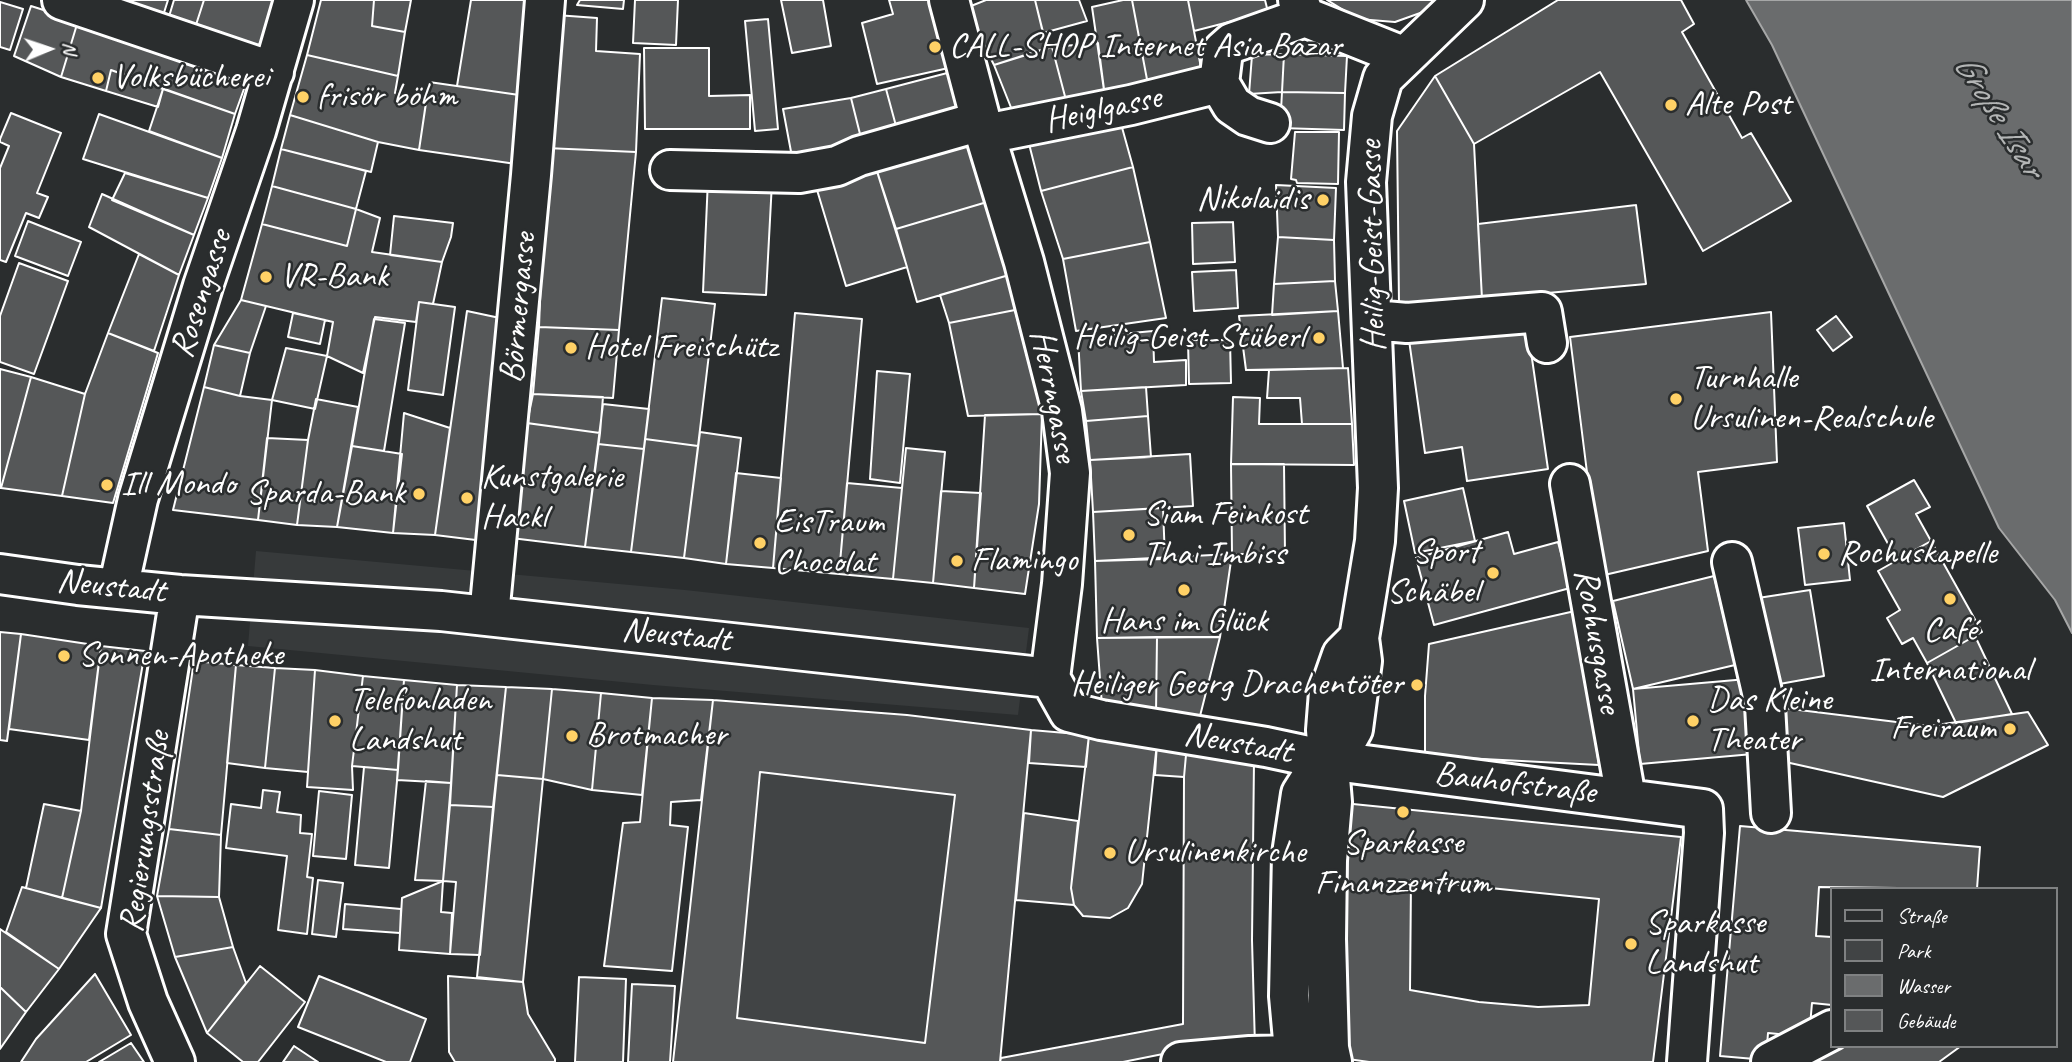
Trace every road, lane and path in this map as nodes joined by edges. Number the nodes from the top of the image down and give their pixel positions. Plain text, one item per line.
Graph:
1 (62, 0) edge
2 (295, 0) edge
3 (545, 0) edge
4 (949, 0) edge
5 (1464, 0) edge
6 (1301, 9) edge
7 (1405, 57) junction
8 (274, 72) junction
9 (1219, 83) junction
10 (1270, 123) dead end
11 (984, 127) junction
12 (670, 170) dead end
13 (1373, 320) junction
14 (1547, 343) dead end
15 (1570, 484) dead end
16 (1732, 562) dead end
17 (0, 574) edge
18 (118, 589) junction
19 (180, 595) junction
20 (489, 615) junction
21 (1050, 678) junction
22 (1327, 760) junction
23 (1626, 798) junction
24 (1772, 813) dead end
25 (1294, 1059) edge
26 (175, 1062) edge
27 (1181, 1062) edge
28 (1332, 1062) edge
29 (1687, 1062) edge

1 - 8 street
2 - 8 street, Rosengasse
3 - 20 street, Börmergasse
4 - 11 street, Herrngasse
5 - 7 street, Heilig-Geist-Gasse
6 - 7 street
6 - 9 street
7 - 13 street, Heilig-Geist-Gasse
8 - 18 street, Rosengasse
9 - 10 street
9 - 11 street, Heiglgasse
11 - 12 street
11 - 21 street, Herrngasse
13 - 14 street
13 - 22 street, Heilig-Geist-Gasse
15 - 23 street, Rochusgasse
16 - 24 street
17 - 18 street, Neustadt
18 - 19 street, Neustadt
19 - 20 street, Neustadt
19 - 26 street, Regierungsstraße
20 - 21 street, Neustadt
21 - 22 street, Neustadt
22 - 23 street, Bauhofstraße
22 - 25 street
22 - 28 street
23 - 29 street, Bauhofstraße
25 - 27 street

